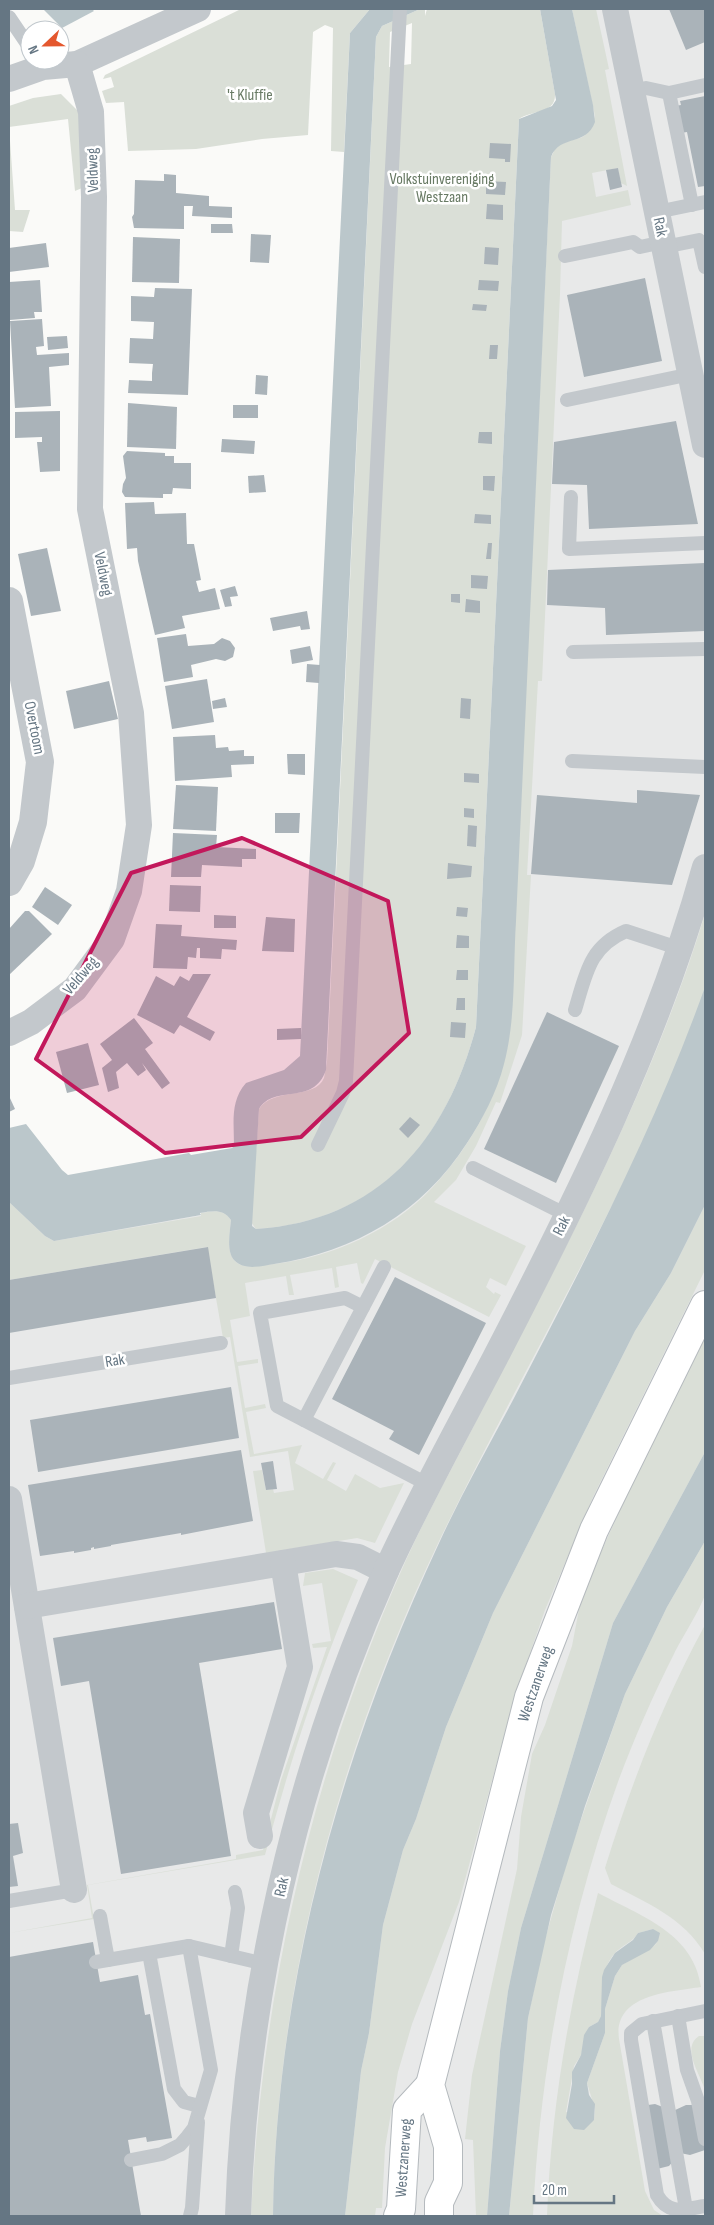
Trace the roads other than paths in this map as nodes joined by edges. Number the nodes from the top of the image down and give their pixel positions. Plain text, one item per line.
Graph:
1 (198, 9) edge
2 (400, 9) edge
3 (615, 9) edge
4 (9, 17) edge
5 (20, 33) edge
6 (70, 63) edge
7 (76, 64) junction
8 (21, 70) edge
9 (9, 79) edge
10 (705, 85) edge
11 (632, 91) junction
12 (669, 93) junction
13 (699, 204) edge
14 (657, 212) junction
15 (664, 245) junction
16 (565, 256) dead end
17 (705, 267) edge
18 (697, 385) edge
19 (567, 400) dead end
20 (705, 445) edge
21 (571, 497) dead end
22 (705, 543) edge
23 (9, 601) edge
24 (705, 649) edge
25 (573, 652) dead end
26 (572, 761) dead end
27 (705, 767) edge
28 (705, 867) edge
29 (9, 882) edge
30 (681, 949) junction
31 (575, 1010) dead end
32 (9, 1033) edge
33 (318, 1145) dead end
34 (473, 1168) dead end
35 (568, 1215) junction
36 (384, 1267) dead end
37 (705, 1305) edge
38 (363, 1307) junction
39 (221, 1343) dead end
40 (9, 1378) edge
41 (304, 1420) junction
42 (429, 1485) junction
43 (9, 1499) edge
44 (283, 1563) junction
45 (386, 1571) junction
46 (27, 1606) junction
47 (260, 1836) dead end
48 (74, 1890) joint
49 (235, 1892) dead end
50 (9, 1901) edge
51 (100, 1916) dead end
52 (189, 1946) junction
53 (149, 1953) junction
54 (231, 1956) junction
55 (265, 1964) junction
56 (705, 2011) edge
57 (678, 2016) junction
58 (653, 2021) junction
59 (430, 2085) junction
60 (199, 2106) junction
61 (705, 2139) edge
62 (131, 2160) dead end
63 (448, 2183) junction
64 (705, 2206) edge
65 (686, 2209) junction
66 (401, 2214) edge
67 (190, 2216) edge
68 (238, 2216) edge
69 (439, 2216) edge
70 (458, 2216) edge

1 - 7 street
2 - 33 lane
3 - 11 street, Rak
4 - 5 lane
6 - 7 street
7 - 32 street, Veldweg
8 - 9 street
10 - 12 lane
11 - 12 lane
11 - 14 street, Rak
12 - 13 lane
13 - 14 lane
14 - 15 street, Rak
15 - 16 lane
15 - 17 lane
15 - 18 street, Rak
18 - 19 lane
18 - 20 street, Rak
21 - 22 lane
23 - 29 street, Overtoom
24 - 25 lane
26 - 27 lane
28 - 30 street, Rak
30 - 31 lane
30 - 35 street, Rak
34 - 35 lane
35 - 42 street, Rak
36 - 38 lane
37 - 59 main road, Westzanerweg
38 - 41 lane
38 - 41 lane
39 - 40 lane, Rak
41 - 42 lane
42 - 45 street, Rak
43 - 46 street
44 - 45 street
44 - 46 street
44 - 47 street
45 - 55 street, Rak
46 - 48 street
48 - 50 lane
49 - 54 lane
51 - 53 lane
52 - 53 lane
52 - 54 lane
52 - 60 lane
53 - 60 lane
54 - 55 lane
55 - 68 street, Rak
56 - 57 lane
57 - 58 lane
57 - 61 lane
58 - 65 lane
58 - 65 lane
59 - 63 main road, Westzanerweg
59 - 66 main road, Westzanerweg
60 - 62 lane
60 - 67 lane
63 - 69 main road, Westzanerweg
63 - 70 main road, Westzanerweg
64 - 65 lane

